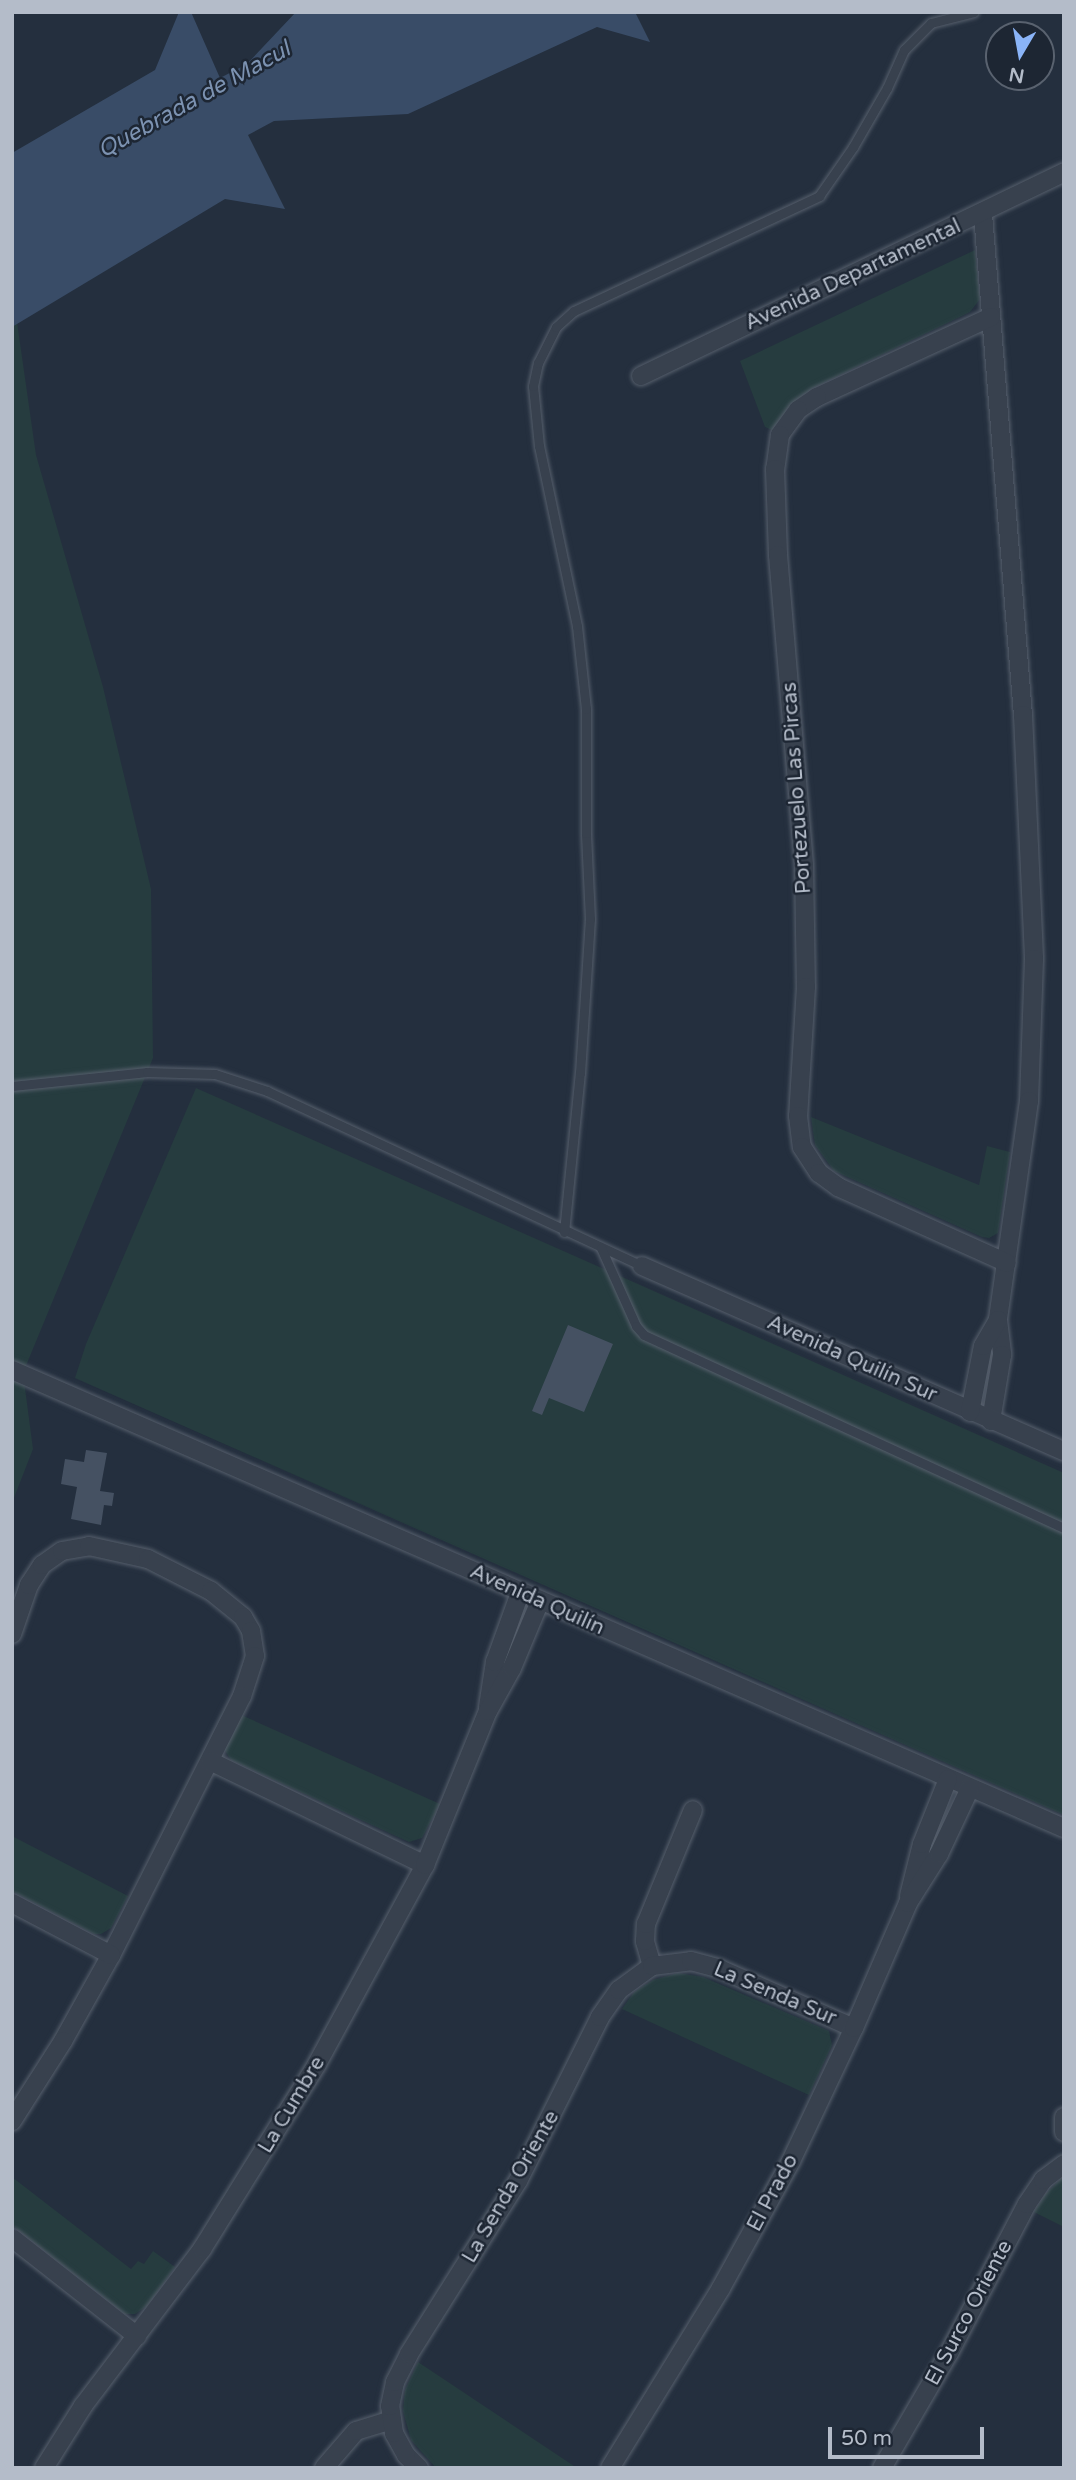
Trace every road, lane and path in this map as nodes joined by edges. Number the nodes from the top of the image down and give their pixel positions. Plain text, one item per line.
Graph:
1 (974, 12) edge
2 (1064, 172) edge
3 (983, 214) junction
4 (991, 317) junction
5 (641, 376) dead end
6 (12, 1086) edge
7 (564, 1232) junction
8 (601, 1248) junction
9 (1007, 1263) junction
10 (642, 1266) joint
11 (998, 1320) junction
12 (12, 1370) edge
13 (971, 1412) junction
14 (991, 1421) junction
15 (1064, 1451) edge
16 (1064, 1528) edge
17 (520, 1593) junction
18 (540, 1601) junction
19 (12, 1634) edge
20 (488, 1711) junction
21 (210, 1761) junction
22 (948, 1779) junction
23 (970, 1788) junction
24 (693, 1810) dead end
25 (1064, 1828) edge
26 (425, 1865) junction
27 (12, 1903) edge
28 (908, 1903) junction
29 (111, 1955) junction
30 (652, 1966) junction
31 (854, 2028) junction
32 (1064, 2117) edge
33 (12, 2121) edge
34 (1064, 2132) edge
35 (1064, 2164) edge
36 (12, 2238) edge
37 (137, 2336) junction
38 (391, 2420) junction
39 (44, 2468) edge
40 (324, 2468) edge
41 (419, 2468) edge
42 (610, 2468) edge
43 (882, 2468) edge

1 - 7 lane
2 - 3 street, Avenida Departamental
3 - 4 street
3 - 5 street, Avenida Departamental
4 - 9 street
4 - 9 street, Portezuelo Las Pircas
6 - 7 lane
7 - 8 lane
8 - 10 lane
8 - 16 lane
9 - 11 street
10 - 13 street, Avenida Quilín Sur
11 - 13 street
11 - 14 street
12 - 17 street, Avenida Quilín
13 - 14 street, Avenida Quilín Sur
14 - 15 street, Avenida Quilín Sur
17 - 18 street, Avenida Quilín
17 - 20 street, La Cumbre
18 - 20 street, La Cumbre
18 - 22 street, Avenida Quilín
19 - 21 street
20 - 26 street, La Cumbre
21 - 26 street
21 - 29 street
22 - 23 street, Avenida Quilín
22 - 28 street, El Prado
23 - 25 street, Avenida Quilín
23 - 28 street, El Prado
24 - 30 street
26 - 37 street, La Cumbre
27 - 29 street
28 - 31 street, El Prado
29 - 33 street
30 - 31 street, La Senda Sur
30 - 38 street, La Senda Oriente
31 - 42 street, El Prado
32 - 34 street
35 - 43 street, El Surco Oriente
36 - 37 street
37 - 39 street, La Cumbre
38 - 40 street
38 - 41 street

